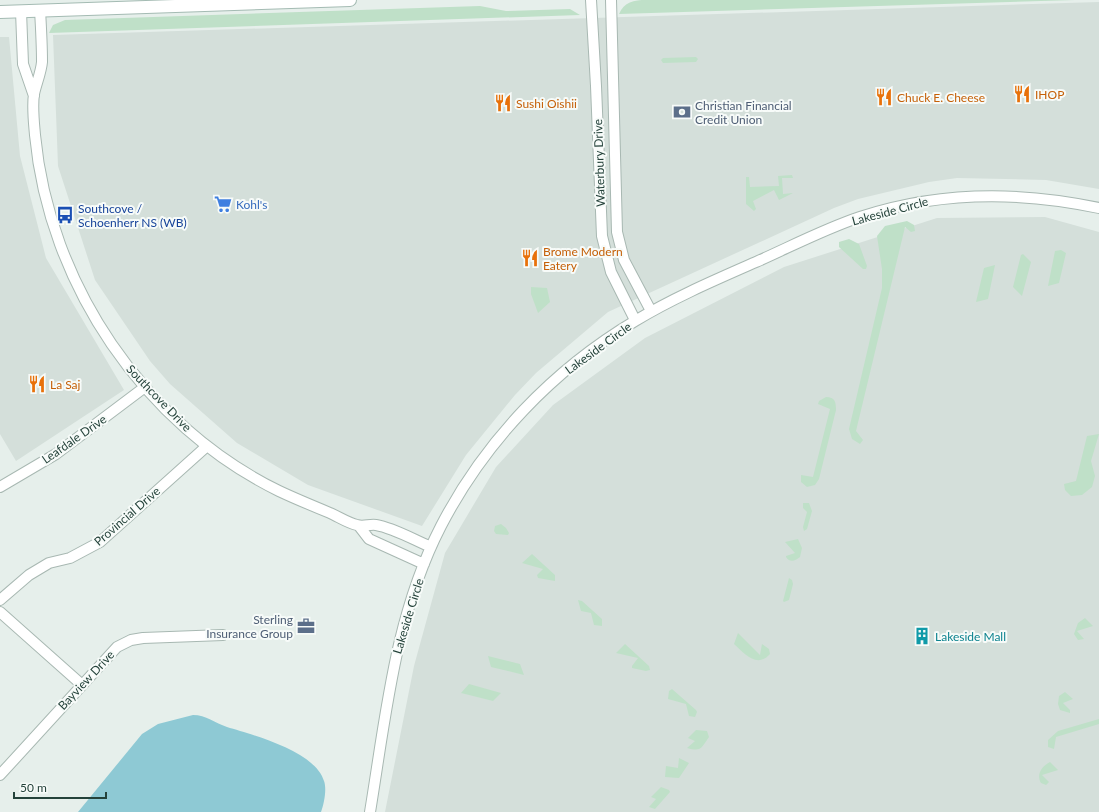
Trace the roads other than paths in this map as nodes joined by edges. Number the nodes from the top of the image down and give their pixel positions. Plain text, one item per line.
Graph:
1 (350, 0) edge
2 (591, 0) edge
3 (611, 0) edge
4 (309, 1) edge
5 (40, 10) junction
6 (21, 11) junction
7 (0, 12) edge
8 (34, 96) junction
9 (1099, 208) edge
10 (651, 311) junction
11 (636, 320) junction
12 (145, 387) junction
13 (207, 446) junction
14 (0, 487) edge
15 (359, 526) junction
16 (431, 547) junction
17 (424, 564) junction
18 (0, 600) edge
19 (0, 612) edge
20 (223, 635) dead end
21 (81, 684) junction
22 (0, 775) edge
23 (370, 812) edge

1 - 4 main road
2 - 11 street, Waterbury Drive
3 - 10 street, Waterbury Drive
4 - 5 main road
5 - 6 main road
5 - 8 street, Southcove Drive
6 - 7 main road
6 - 8 street, Southcove Drive
8 - 12 street, Southcove Drive
9 - 10 street, Lakeside Circle
10 - 11 street, Lakeside Circle
11 - 16 street, Lakeside Circle
12 - 13 street, Southcove Drive
12 - 14 street, Leafdale Drive
13 - 15 street, Southcove Drive
13 - 18 street, Provincial Drive
15 - 16 street, Southcove Drive
15 - 17 street, Southcove Drive
16 - 17 street, Lakeside Circle
17 - 23 street, Lakeside Circle
19 - 21 street
20 - 21 street, Bayview Drive
21 - 22 street, Bayview Drive

